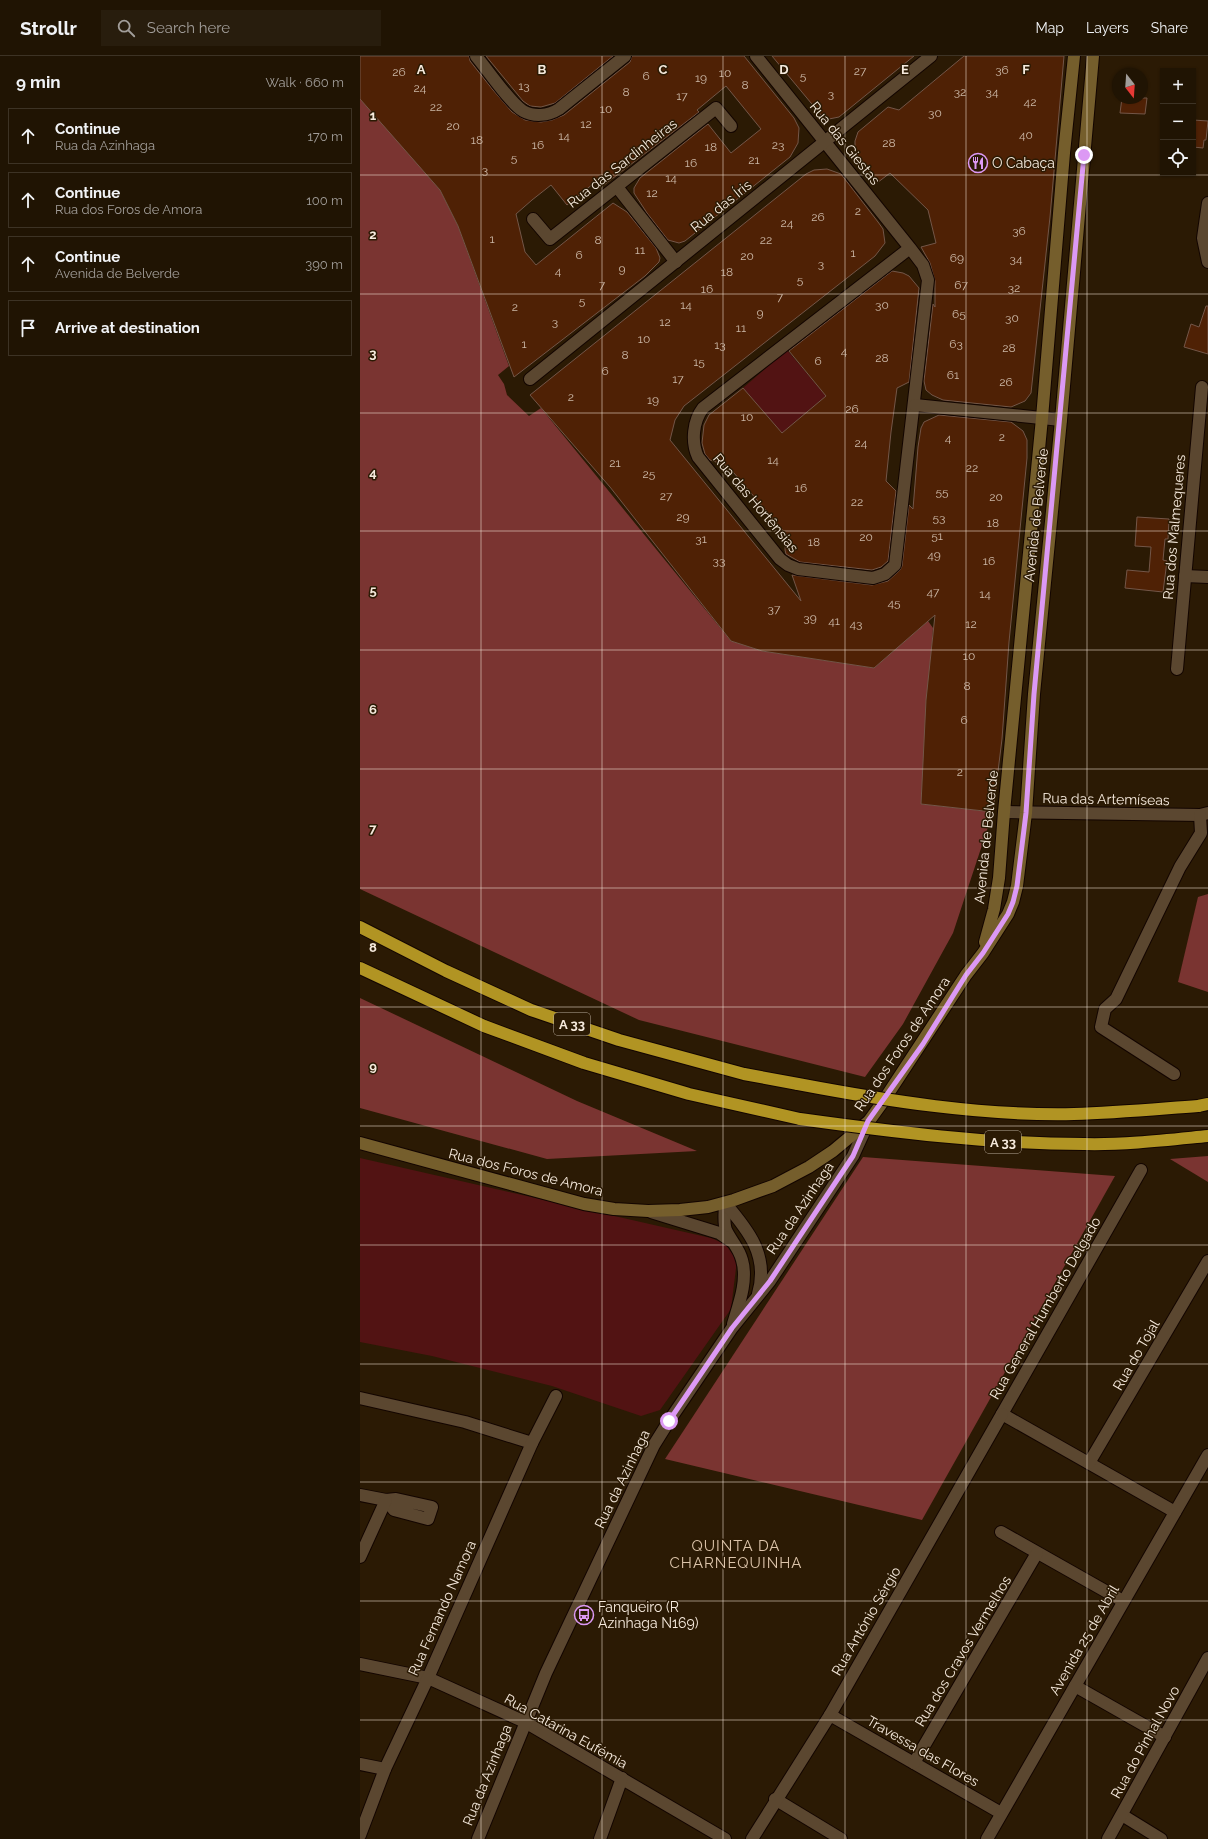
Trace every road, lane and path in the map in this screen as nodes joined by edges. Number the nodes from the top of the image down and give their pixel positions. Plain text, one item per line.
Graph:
1 (476, 56) edge
2 (625, 56) edge
3 (756, 56) edge
4 (931, 56) edge
5 (1074, 56) edge
6 (1093, 56) edge
7 (730, 126) dead end
8 (825, 141) junction
9 (617, 187) junction
10 (1208, 203) edge
11 (533, 219) dead end
12 (910, 248) junction
13 (676, 262) junction
14 (1208, 262) edge
15 (530, 380) dead end
16 (1202, 387) dead end
17 (915, 404) junction
18 (1042, 418) junction
19 (1060, 420) junction
20 (1185, 576) junction
21 (1208, 577) edge
22 (1177, 669) dead end
23 (1004, 812) junction
24 (1026, 813) junction
25 (1204, 814) edge
26 (360, 927) edge
27 (983, 953) junction
28 (360, 968) edge
29 (1174, 1074) dead end
30 (1203, 1105) edge
31 (868, 1121) junction
32 (1208, 1136) edge
33 (360, 1143) edge
34 (1141, 1170) dead end
35 (725, 1203) junction
36 (648, 1211) junction
37 (734, 1243) junction
38 (1208, 1261) edge
39 (757, 1298) junction
40 (732, 1328) junction
41 (556, 1396) dead end
42 (360, 1398) edge
43 (1002, 1414) junction
44 (532, 1443) junction
45 (1208, 1455) edge
46 (1089, 1463) junction
47 (360, 1495) edge
48 (1175, 1512) junction
49 (1001, 1532) dead end
50 (1037, 1553) junction
51 (360, 1558) edge
52 (1123, 1601) junction
53 (1208, 1658) edge
54 (360, 1664) edge
55 (428, 1678) junction
56 (1074, 1686) junction
57 (830, 1715) junction
58 (525, 1722) junction
59 (1165, 1737) junction
60 (914, 1763) junction
61 (360, 1764) edge
62 (385, 1769) junction
63 (622, 1778) junction
64 (775, 1799) junction
65 (1001, 1813) junction
66 (1122, 1816) junction
67 (360, 1835) edge
68 (478, 1839) edge
69 (600, 1839) edge
70 (725, 1839) edge
71 (752, 1839) edge
72 (841, 1839) edge
73 (986, 1839) edge
74 (1108, 1839) edge
75 (1161, 1839) edge

1 - 2 street
3 - 8 street, Rua das Giestas
4 - 8 street, Rua das Íris
5 - 18 main road, Avenida de Belverde
6 - 19 main road, Avenida de Belverde
7 - 9 street, Rua das Sardinheiras
8 - 12 street, Rua das Giestas
8 - 13 street, Rua das Íris
9 - 11 street, Rua das Sardinheiras
9 - 13 street
10 - 14 street
12 - 17 street, Rua das Hortênsias
12 - 17 street, Rua das Hortênsias
13 - 15 street, Rua das Íris
16 - 20 street, Rua dos Malmequeres
17 - 18 street
18 - 19 street
18 - 23 main road, Avenida de Belverde
19 - 24 main road, Avenida de Belverde
20 - 21 street
20 - 22 street, Rua dos Malmequeres
23 - 24 street, Rua das Artemíseas
23 - 27 main road, Avenida de Belverde
24 - 25 street, Rua das Artemíseas
24 - 27 main road, Avenida de Belverde
25 - 29 street
26 - 30 highway, A 33, bridge
27 - 31 main road, Rua dos Foros de Amora
28 - 32 highway, A 33, bridge
31 - 35 main road, Rua dos Foros de Amora
31 - 39 street, Rua da Azinhaga
33 - 36 main road, Rua dos Foros de Amora
34 - 43 street, Rua General Humberto Delgado
35 - 36 main road, Rua dos Foros de Amora
35 - 37 street
35 - 39 street
36 - 37 street
37 - 40 street
38 - 46 street, Rua do Tojal
39 - 40 street, Rua da Azinhaga
40 - 58 street, Rua da Azinhaga
41 - 44 street, Rua Fernando Namora
42 - 44 street
43 - 46 street, Rua General Humberto Delgado
43 - 57 street, Rua António Sérgio
44 - 55 street, Rua Fernando Namora
45 - 48 street, Avenida 25 de Abril
46 - 48 street, Rua General Humberto Delgado
47 - 51 street
48 - 52 street, Avenida 25 de Abril
49 - 50 street
50 - 52 street
50 - 60 street, Rua dos Cravos Vermelhos
52 - 56 street, Avenida 25 de Abril
53 - 59 street, Rua do Pinhal Novo
54 - 55 street, Rua Catarina Eufémia
55 - 58 street, Rua Catarina Eufémia
55 - 62 street, Rua Fernando Namora
56 - 59 street
56 - 65 street, Avenida 25 de Abril
57 - 60 street, Travessa das Flores
57 - 64 street, Rua António Sérgio
58 - 63 street, Rua Catarina Eufémia
58 - 68 street, Rua da Azinhaga
59 - 66 street, Rua do Pinhal Novo
60 - 65 street, Travessa das Flores
61 - 62 street
62 - 67 street, Rua Fernando Namora
63 - 69 street
63 - 70 street, Rua Catarina Eufémia
64 - 71 street, Rua António Sérgio
64 - 72 street
65 - 73 street, Avenida 25 de Abril
66 - 74 street, Rua do Pinhal Novo
66 - 75 street

